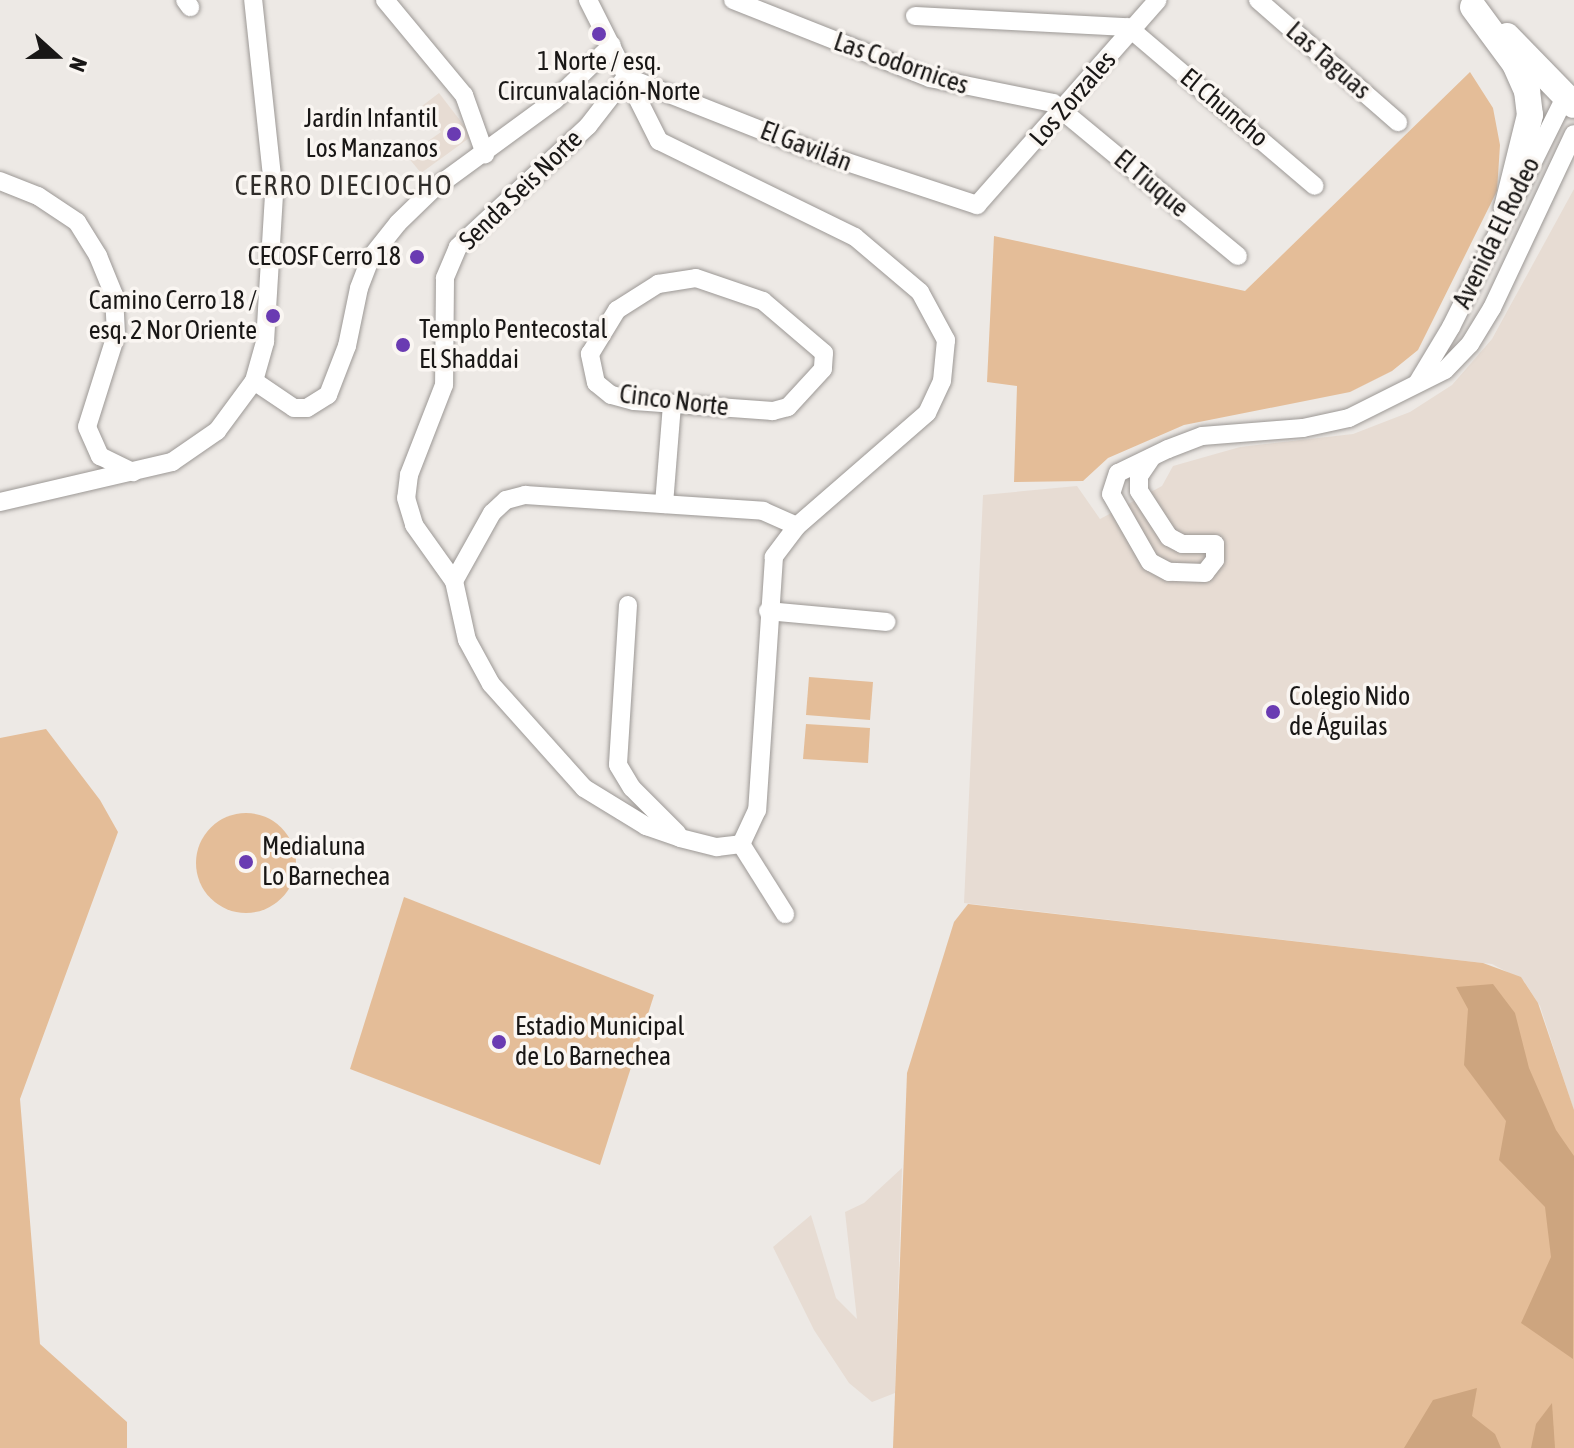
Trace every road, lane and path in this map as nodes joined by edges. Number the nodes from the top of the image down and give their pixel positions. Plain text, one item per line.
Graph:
1 (253, 0) edge
2 (588, 0) edge
3 (1158, 0) edge
4 (1258, 0) edge
5 (737, 1) edge
6 (1469, 4) edge
7 (387, 5) edge
8 (915, 16) dead end
9 (1132, 30) junction
10 (612, 45) junction
11 (626, 77) junction
12 (1571, 95) edge
13 (1064, 111) junction
14 (1398, 122) dead end
15 (1574, 134) edge
16 (485, 154) junction
17 (1574, 164) edge
18 (0, 181) edge
19 (1315, 186) dead end
20 (987, 198) joint
21 (1541, 204) junction
22 (1507, 208) junction
23 (1238, 256) dead end
24 (1451, 327) junction
25 (1470, 344) junction
26 (254, 381) junction
27 (1418, 382) junction
28 (672, 404) junction
29 (1152, 457) junction
30 (136, 472) junction
31 (0, 502) edge
32 (664, 504) junction
33 (797, 526) junction
34 (454, 581) junction
35 (628, 605) dead end
36 (768, 611) junction
37 (886, 622) dead end
38 (681, 838) junction
39 (741, 844) junction
40 (785, 914) dead end

1 - 26 street
2 - 10 street
3 - 9 street, Los Zorzales
4 - 14 street, Las Taguas
5 - 13 street, Las Codornices
6 - 12 street
6 - 22 street
7 - 16 street
8 - 9 street, Las Codornices
9 - 13 street, Los Zorzales
9 - 19 street, El Chuncho
10 - 11 street
10 - 16 street
11 - 20 street, El Gavilán
11 - 33 street
11 - 34 street, Senda Seis Norte
12 - 22 street, Avenida El Rodeo
13 - 20 street, Los Zorzales
13 - 23 street, El Tiuque
15 - 21 street, Avenida El Rodeo
16 - 26 street
17 - 21 street
18 - 30 street
21 - 25 street, Avenida El Rodeo
22 - 24 street, Avenida El Rodeo
24 - 25 street
24 - 27 street, Avenida El Rodeo
25 - 27 street, Avenida El Rodeo
26 - 30 street
27 - 29 street, Avenida El Rodeo
28 - 28 street, Cinco Norte
28 - 32 street
29 - 29 street, Avenida El Rodeo
30 - 31 street
32 - 33 street
32 - 34 street
33 - 36 street
34 - 38 street
35 - 38 street
36 - 37 street
36 - 39 street
38 - 39 street
39 - 40 street

